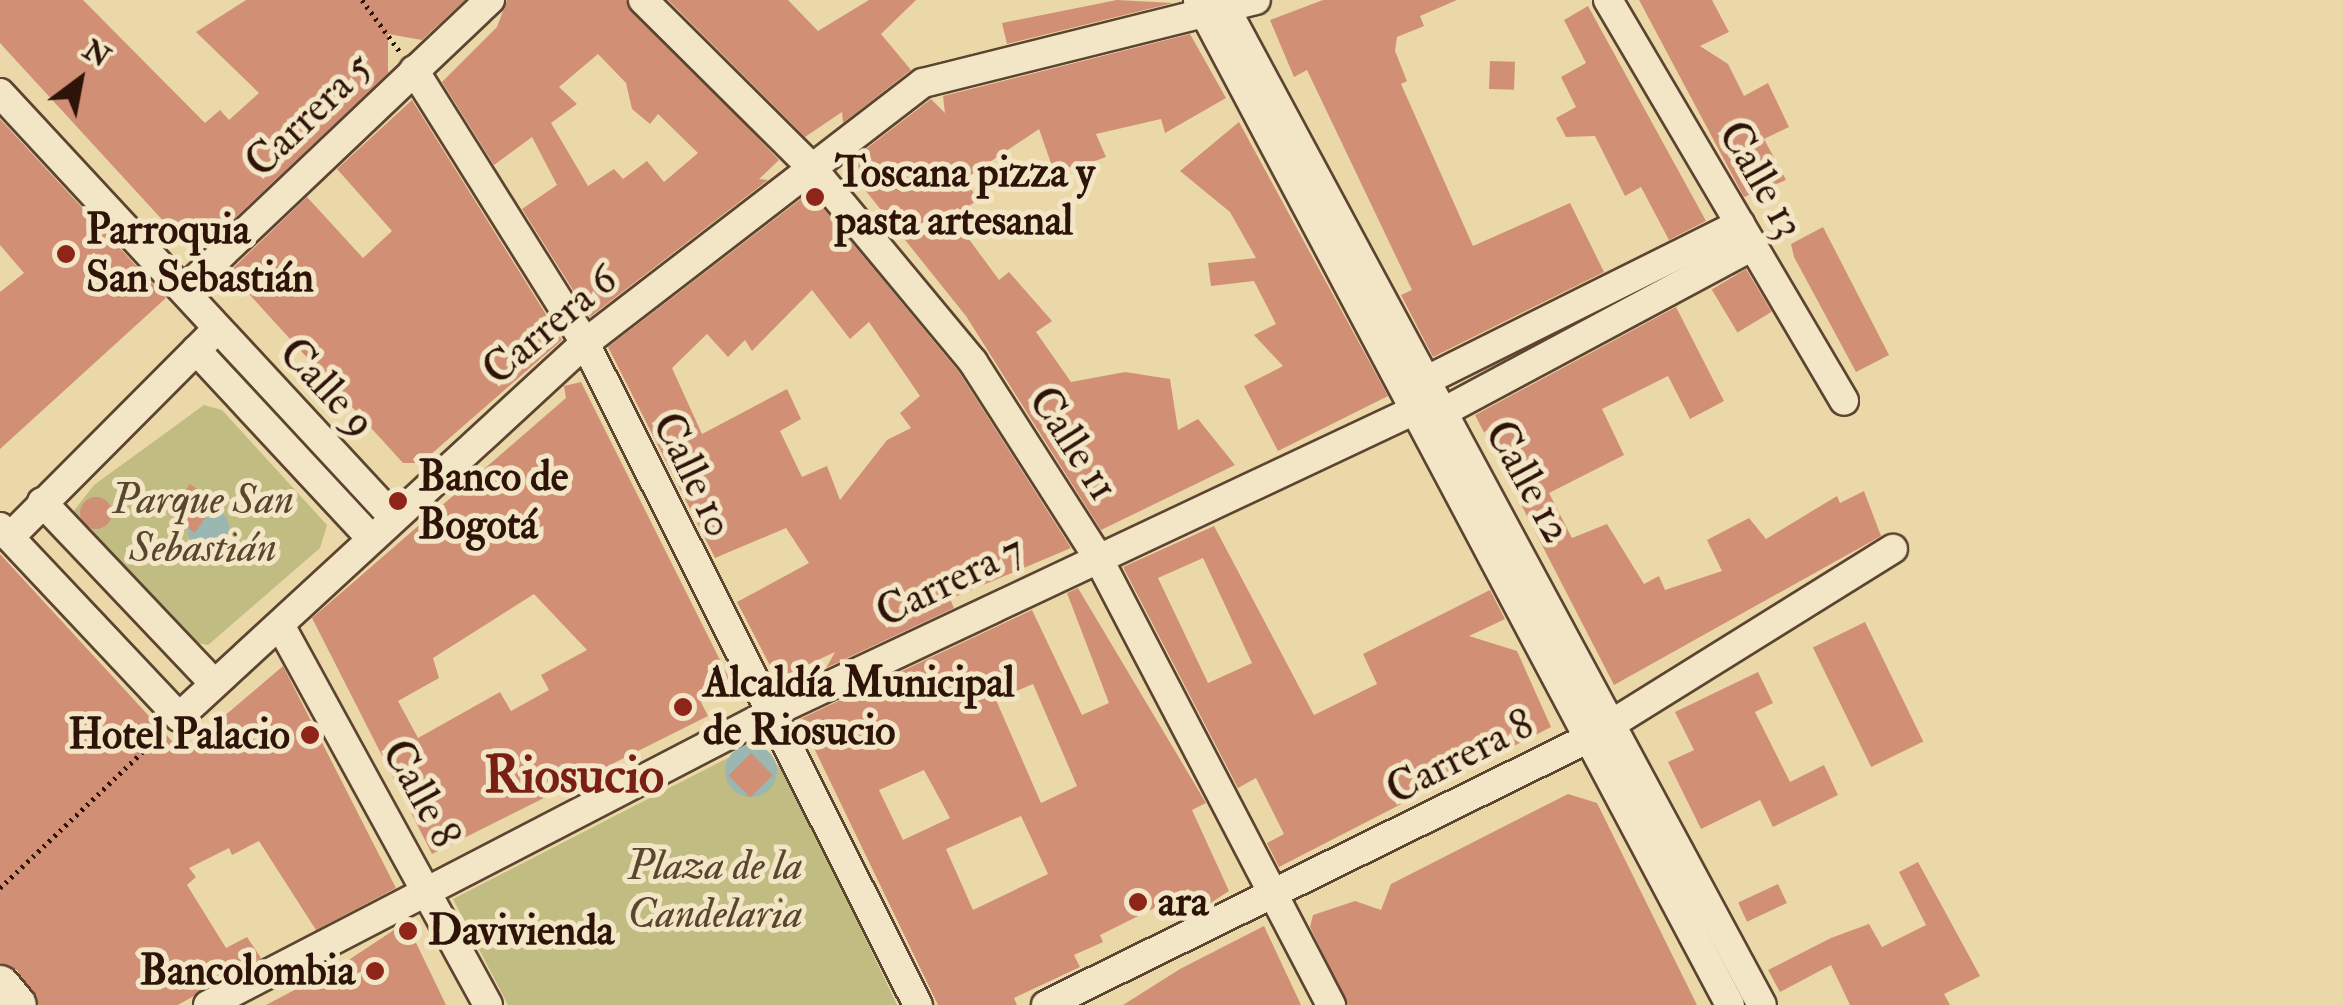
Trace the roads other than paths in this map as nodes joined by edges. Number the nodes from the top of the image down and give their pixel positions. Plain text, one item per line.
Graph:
1 (490, 0) edge
2 (642, 0) edge
3 (1256, 0) edge
4 (1608, 0) edge
5 (1213, 7) edge
6 (414, 70) junction
7 (0, 93) edge
8 (812, 168) junction
9 (1747, 235) junction
10 (184, 290) junction
11 (217, 329) junction
12 (586, 343) junction
13 (196, 350) junction
14 (1427, 380) junction
15 (1844, 400) dead end
16 (1415, 410) junction
17 (1443, 412) junction
18 (42, 502) junction
19 (393, 516) junction
20 (5, 532) edge
21 (370, 537) junction
22 (1893, 549) dead end
23 (1096, 554) junction
24 (280, 626) junction
25 (214, 683) junction
26 (765, 716) junction
27 (1616, 722) junction
28 (1589, 738) junction
29 (429, 889) junction
30 (1274, 896) junction
31 (0, 985) edge
32 (17, 1005) edge
33 (208, 1005) edge
34 (488, 1005) edge
35 (918, 1005) edge
36 (1046, 1005) edge
37 (1331, 1005) edge
38 (1730, 1005) edge
39 (1762, 1005) edge

1 - 6 street, Carrera 5
2 - 8 street, Calle 11
3 - 5 street, Carrera 6
4 - 9 street, Calle 13
5 - 8 street, Carrera 6
5 - 14 street, Calle 12
5 - 16 street, Calle 12
6 - 10 street, Carrera 5
6 - 12 street, Calle 10
7 - 10 street, Calle 9
8 - 12 street, Carrera 6
8 - 23 street, Calle 11
9 - 14 street
9 - 15 street, Calle 13
9 - 17 street
10 - 11 street, Calle 9
11 - 13 street
11 - 19 street, Calle 9
12 - 19 street, Carrera 6
12 - 26 street, Calle 10
13 - 18 street
13 - 21 street, Calle 9
14 - 16 street
14 - 17 street, Calle 12
16 - 17 street, Carrera 7
16 - 23 street, Carrera 7
16 - 28 street, Calle 12
17 - 27 street, Calle 12
18 - 20 street
18 - 25 street
19 - 21 street, Carrera 6
20 - 25 street, Carrera 6
21 - 24 street, Carrera 6
22 - 27 street, Carrera 8
23 - 26 street, Carrera 7
23 - 30 street, Calle 11
24 - 25 street, Carrera 6
24 - 29 street, Calle 8
26 - 29 street, Carrera 7
26 - 35 street, Calle 10
27 - 28 street, Carrera 8
27 - 39 street, Calle 12
28 - 30 street, Carrera 8
28 - 38 street, Calle 12
29 - 33 street, Carrera 7
29 - 34 street, Calle 8
30 - 36 street, Carrera 8
30 - 37 street, Calle 11
31 - 32 street

